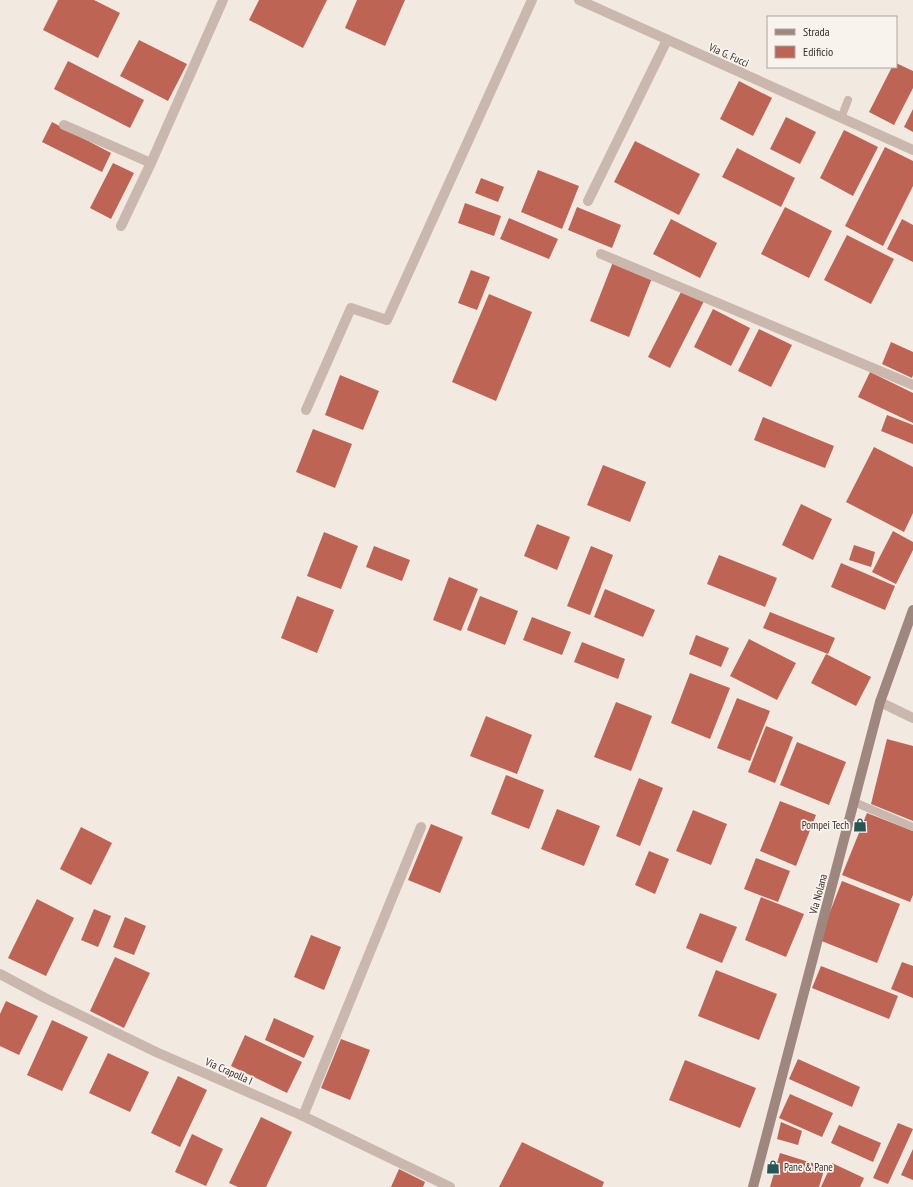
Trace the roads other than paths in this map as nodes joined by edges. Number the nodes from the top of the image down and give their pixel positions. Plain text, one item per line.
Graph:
1 (222, 0) edge
2 (532, 0) edge
3 (579, 0) edge
4 (667, 40) junction
5 (848, 100) dead end
6 (841, 118) junction
7 (64, 125) dead end
8 (913, 150) edge
9 (151, 163) junction
10 (588, 201) dead end
11 (121, 226) dead end
12 (601, 254) dead end
13 (913, 385) edge
14 (306, 410) dead end
15 (913, 610) edge
16 (880, 702) junction
17 (913, 718) edge
18 (854, 802) junction
19 (913, 826) edge
20 (421, 827) dead end
21 (0, 974) edge
22 (303, 1116) junction
23 (450, 1187) edge
24 (753, 1187) edge

1 - 9 street
2 - 14 street
3 - 4 street, Via G. Fucci
4 - 6 street, Via G. Fucci
4 - 10 street
5 - 6 lane
6 - 8 street, Via G. Fucci
7 - 9 street
9 - 11 street
12 - 13 street
15 - 16 street, Via Nolana
16 - 17 street
16 - 18 street, Via Nolana
18 - 19 lane
18 - 24 street, Via Nolana
20 - 22 street
21 - 22 street, Via Crapolla I
22 - 23 street, Via Crapolla I

